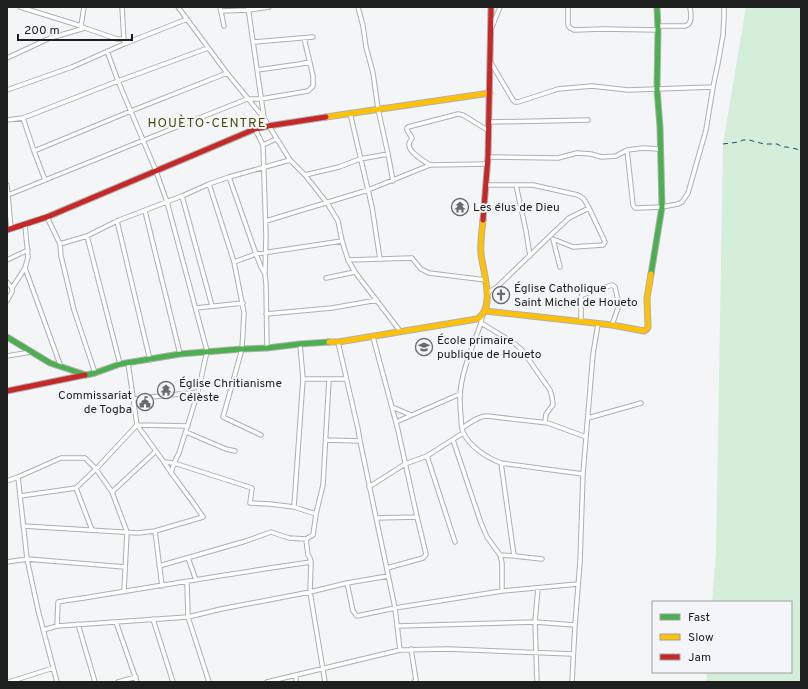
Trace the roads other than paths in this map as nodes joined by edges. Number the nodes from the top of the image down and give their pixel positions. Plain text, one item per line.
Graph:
1 (20, 7) edge
2 (84, 7) edge
3 (127, 7) edge
4 (178, 7) edge
5 (269, 7) edge
6 (358, 7) edge
7 (491, 7) edge
8 (500, 7) edge
9 (568, 7) edge
10 (657, 7) edge
11 (690, 7) edge
12 (724, 7) edge
13 (122, 8) edge
14 (221, 9) edge
15 (248, 9) edge
16 (187, 20) junction
17 (81, 26) junction
18 (224, 26) dead end
19 (85, 28) junction
20 (658, 28) junction
21 (491, 30) junction
22 (313, 37) dead end
23 (304, 38) junction
24 (124, 42) junction
25 (253, 42) junction
26 (208, 48) junction
27 (107, 51) junction
28 (7, 58) edge
29 (310, 62) junction
30 (491, 63) junction
31 (257, 70) junction
32 (227, 73) junction
33 (118, 81) junction
34 (713, 87) junction
35 (657, 89) junction
36 (7, 90) edge
37 (490, 93) junction
38 (247, 99) junction
39 (261, 99) junction
40 (378, 109) junction
41 (131, 111) junction
42 (350, 113) junction
43 (22, 118) junction
44 (264, 118) junction
45 (7, 120) edge
46 (588, 120) dead end
47 (490, 122) junction
48 (268, 126) junction
49 (255, 129) junction
50 (489, 131) junction
51 (276, 139) junction
52 (144, 140) junction
53 (263, 145) junction
54 (660, 149) junction
55 (627, 150) junction
56 (34, 151) junction
57 (388, 154) junction
58 (488, 157) junction
59 (360, 159) junction
60 (290, 160) junction
61 (487, 164) junction
62 (430, 166) junction
63 (264, 168) junction
64 (156, 171) junction
65 (305, 175) junction
66 (229, 177) junction
67 (45, 180) junction
68 (393, 180) junction
69 (209, 184) junction
70 (516, 184) junction
71 (7, 185) edge
72 (485, 185) junction
73 (368, 190) junction
74 (8, 195) junction
75 (182, 196) junction
76 (166, 202) junction
77 (327, 202) junction
78 (589, 208) junction
79 (662, 208) junction
80 (145, 211) junction
81 (47, 217) junction
82 (116, 221) junction
83 (266, 221) junction
84 (25, 225) junction
85 (9, 230) edge
86 (552, 234) junction
87 (87, 236) junction
88 (553, 239) junction
89 (342, 241) junction
90 (60, 244) junction
91 (28, 250) junction
92 (266, 252) junction
93 (256, 254) junction
94 (530, 256) junction
95 (380, 258) junction
96 (7, 260) edge
97 (348, 260) junction
98 (234, 262) junction
99 (560, 267) dead end
100 (25, 268) junction
101 (355, 272) junction
102 (265, 274) junction
103 (326, 278) dead end
104 (486, 280) junction
105 (7, 282) edge
106 (12, 288) junction
107 (487, 293) junction
108 (376, 300) junction
109 (7, 301) edge
110 (243, 303) junction
111 (212, 306) junction
112 (196, 308) junction
113 (485, 311) junction
114 (266, 314) junction
115 (482, 317) junction
116 (581, 322) junction
117 (480, 323) junction
118 (598, 324) junction
119 (612, 325) junction
120 (400, 331) junction
121 (372, 336) junction
122 (7, 337) edge
123 (338, 342) junction
124 (300, 344) junction
125 (266, 348) junction
126 (242, 349) junction
127 (207, 351) junction
128 (31, 352) junction
129 (180, 354) junction
130 (7, 356) edge
131 (150, 360) junction
132 (128, 363) junction
133 (120, 364) junction
134 (61, 367) junction
135 (95, 373) junction
136 (86, 375) junction
137 (303, 379) junction
138 (329, 380) junction
139 (346, 380) junction
140 (7, 391) edge
141 (198, 392) junction
142 (460, 394) junction
143 (133, 399) junction
144 (642, 403) dead end
145 (392, 407) junction
146 (411, 415) junction
147 (588, 418) junction
148 (396, 422) junction
149 (545, 422) junction
150 (137, 424) junction
151 (188, 426) junction
152 (462, 428) junction
153 (186, 432) junction
154 (463, 433) junction
155 (261, 435) dead end
156 (586, 437) junction
157 (326, 440) junction
158 (453, 440) junction
159 (360, 441) junction
160 (156, 451) junction
161 (235, 451) dead end
162 (427, 456) junction
163 (164, 462) junction
164 (501, 462) junction
165 (174, 463) junction
166 (405, 464) junction
167 (96, 469) junction
168 (171, 473) junction
169 (583, 474) junction
170 (18, 477) junction
171 (7, 480) edge
172 (369, 487) junction
173 (76, 488) junction
174 (112, 492) junction
175 (20, 496) junction
176 (294, 507) junction
177 (316, 514) junction
178 (417, 517) junction
179 (376, 518) junction
180 (23, 526) junction
181 (92, 530) junction
182 (155, 531) junction
183 (127, 532) junction
184 (306, 539) junction
185 (455, 542) dead end
186 (500, 555) junction
187 (514, 556) junction
188 (188, 558) junction
189 (27, 559) junction
190 (542, 559) dead end
191 (7, 562) edge
192 (310, 562) junction
193 (159, 566) junction
194 (125, 567) junction
195 (387, 568) junction
196 (388, 576) junction
197 (196, 580) junction
198 (187, 582) junction
199 (347, 583) junction
200 (578, 584) junction
201 (162, 586) junction
202 (538, 588) junction
203 (502, 591) junction
204 (124, 592) junction
205 (310, 592) junction
206 (395, 608) junction
207 (188, 617) junction
208 (153, 619) junction
209 (116, 622) junction
210 (535, 622) junction
211 (78, 624) junction
212 (575, 625) junction
213 (57, 626) junction
214 (398, 626) junction
215 (43, 630) junction
216 (411, 649) junction
217 (400, 650) junction
218 (537, 652) junction
219 (573, 654) junction
220 (53, 668) junction
221 (324, 668) junction
222 (296, 675) junction
223 (136, 677) junction
224 (9, 682) edge
225 (57, 682) edge
226 (95, 682) edge
227 (118, 682) edge
228 (137, 682) edge
229 (173, 682) edge
230 (209, 682) edge
231 (268, 682) edge
232 (296, 682) edge
233 (325, 682) edge
234 (414, 682) edge
235 (537, 682) edge
236 (572, 682) edge

1 - 17 street
2 - 17 street
3 - 13 street
4 - 16 street
5 - 15 street
6 - 40 street
7 - 21 street
8 - 21 street
9 - 20 street
10 - 20 street
11 - 20 street
12 - 34 street
13 - 24 street
14 - 15 street
14 - 18 street
15 - 25 street
16 - 24 street
16 - 26 street
17 - 19 street
19 - 24 street
19 - 28 street
20 - 35 street
21 - 30 street
22 - 23 street
23 - 25 street
23 - 29 street
24 - 27 street
25 - 31 street
26 - 32 street
26 - 33 street
27 - 33 street
27 - 36 street
29 - 31 street
29 - 39 street
30 - 35 street
30 - 37 street
31 - 39 street
32 - 38 street
32 - 41 street
33 - 41 street
33 - 43 street
34 - 35 street
34 - 79 street
35 - 54 street
37 - 40 street
37 - 47 street
38 - 39 street
38 - 44 street
38 - 52 street
39 - 44 street
40 - 42 street
40 - 57 street
41 - 52 street
41 - 56 street
42 - 48 street
42 - 59 street
43 - 45 street
43 - 56 street
44 - 48 street
46 - 47 street
47 - 50 street
48 - 49 street
48 - 51 street
49 - 53 street
49 - 64 street
50 - 58 street
50 - 62 street
51 - 53 street
51 - 60 street
52 - 64 street
52 - 67 street
53 - 63 street
54 - 55 street
54 - 79 street
55 - 58 street
55 - 79 street
56 - 67 street
57 - 59 street
57 - 68 street
58 - 61 street
59 - 65 street
59 - 73 street
60 - 63 street
60 - 65 street
61 - 62 street
61 - 72 street
62 - 68 street
63 - 66 street
63 - 83 street
64 - 76 street
64 - 81 street
65 - 77 street
66 - 69 street
66 - 93 street
67 - 74 street
68 - 73 street
69 - 75 street
69 - 98 street
70 - 72 street
70 - 78 street
70 - 94 street
71 - 74 street
72 - 104 street
73 - 77 street
73 - 95 street
74 - 85 street
75 - 76 street
75 - 111 street
76 - 80 street
76 - 112 street
77 - 83 street
77 - 89 street
78 - 86 street
78 - 88 street
79 - 119 street
80 - 82 street
80 - 129 street
81 - 84 street
81 - 90 street
82 - 87 street
82 - 131 street
83 - 92 street
84 - 85 street
84 - 91 street
86 - 88 street
86 - 94 street
87 - 90 street
87 - 133 street
88 - 99 street
89 - 92 street
89 - 97 street
90 - 135 street
91 - 96 street
91 - 100 street
92 - 93 street
92 - 102 street
93 - 98 street
93 - 102 street
94 - 107 street
95 - 97 street
95 - 104 street
97 - 101 street
98 - 110 street
100 - 106 street
100 - 134 street
101 - 103 street
101 - 108 street
102 - 114 street
104 - 107 street
105 - 106 street
106 - 109 street
107 - 113 street
108 - 114 street
108 - 120 street
110 - 111 street
110 - 126 street
111 - 112 street
112 - 127 street
113 - 115 street
113 - 116 street
114 - 125 street
115 - 117 street
115 - 120 street
116 - 118 street
116 - 119 street
117 - 142 street
117 - 149 street
118 - 119 street
118 - 147 street
120 - 121 street
121 - 123 street
121 - 145 street
122 - 128 street
123 - 124 street
123 - 139 street
124 - 125 street
124 - 137 street
125 - 126 street
126 - 127 street
126 - 155 street
127 - 129 street
127 - 141 street
128 - 130 street
128 - 134 street
129 - 131 street
131 - 132 street
132 - 133 street
132 - 143 street
133 - 135 street
134 - 136 street
135 - 136 street
136 - 140 street
137 - 138 street
137 - 176 street
138 - 139 street
138 - 157 street
139 - 159 street
141 - 143 street
141 - 151 street
142 - 146 street
142 - 152 street
143 - 150 street
144 - 147 street
145 - 146 street
145 - 148 street
146 - 148 street
147 - 156 street
148 - 166 street
149 - 152 street
149 - 156 street
150 - 151 street
150 - 160 street
150 - 167 street
151 - 153 street
152 - 154 street
153 - 161 street
153 - 165 street
154 - 158 street
154 - 164 street
156 - 169 street
157 - 159 street
157 - 177 street
158 - 162 street
158 - 186 street
159 - 172 street
160 - 163 street
160 - 174 street
162 - 166 street
162 - 185 street
163 - 165 street
163 - 168 street
164 - 169 street
164 - 187 street
165 - 168 street
165 - 176 street
166 - 172 street
166 - 178 street
167 - 170 street
167 - 173 street
167 - 174 street
168 - 182 street
169 - 200 street
170 - 171 street
170 - 175 street
172 - 179 street
173 - 175 street
173 - 181 street
174 - 183 street
175 - 180 street
176 - 177 street
177 - 184 street
178 - 179 street
178 - 195 street
179 - 195 street
180 - 181 street
180 - 189 street
181 - 183 street
182 - 183 street
182 - 193 street
183 - 194 street
184 - 188 street
184 - 192 street
186 - 187 street
186 - 203 street
187 - 190 street
188 - 193 street
188 - 197 street
189 - 191 street
189 - 194 street
189 - 215 street
192 - 197 street
192 - 205 street
193 - 201 street
194 - 204 street
195 - 196 street
196 - 199 street
196 - 206 street
197 - 198 street
198 - 201 street
198 - 207 street
199 - 205 street
199 - 206 street
200 - 202 street
200 - 212 street
201 - 204 street
202 - 203 street
202 - 210 street
203 - 206 street
204 - 213 street
205 - 207 street
205 - 221 street
206 - 214 street
207 - 208 street
207 - 230 street
208 - 209 street
208 - 229 street
209 - 211 street
209 - 223 street
210 - 212 street
210 - 214 street
210 - 218 street
211 - 213 street
211 - 226 street
212 - 219 street
213 - 215 street
214 - 217 street
215 - 220 street
216 - 217 street
216 - 218 street
216 - 234 street
217 - 221 street
218 - 219 street
218 - 235 street
219 - 236 street
220 - 224 street
220 - 225 street
221 - 222 street
221 - 233 street
222 - 231 street
222 - 232 street
223 - 227 street
223 - 228 street

